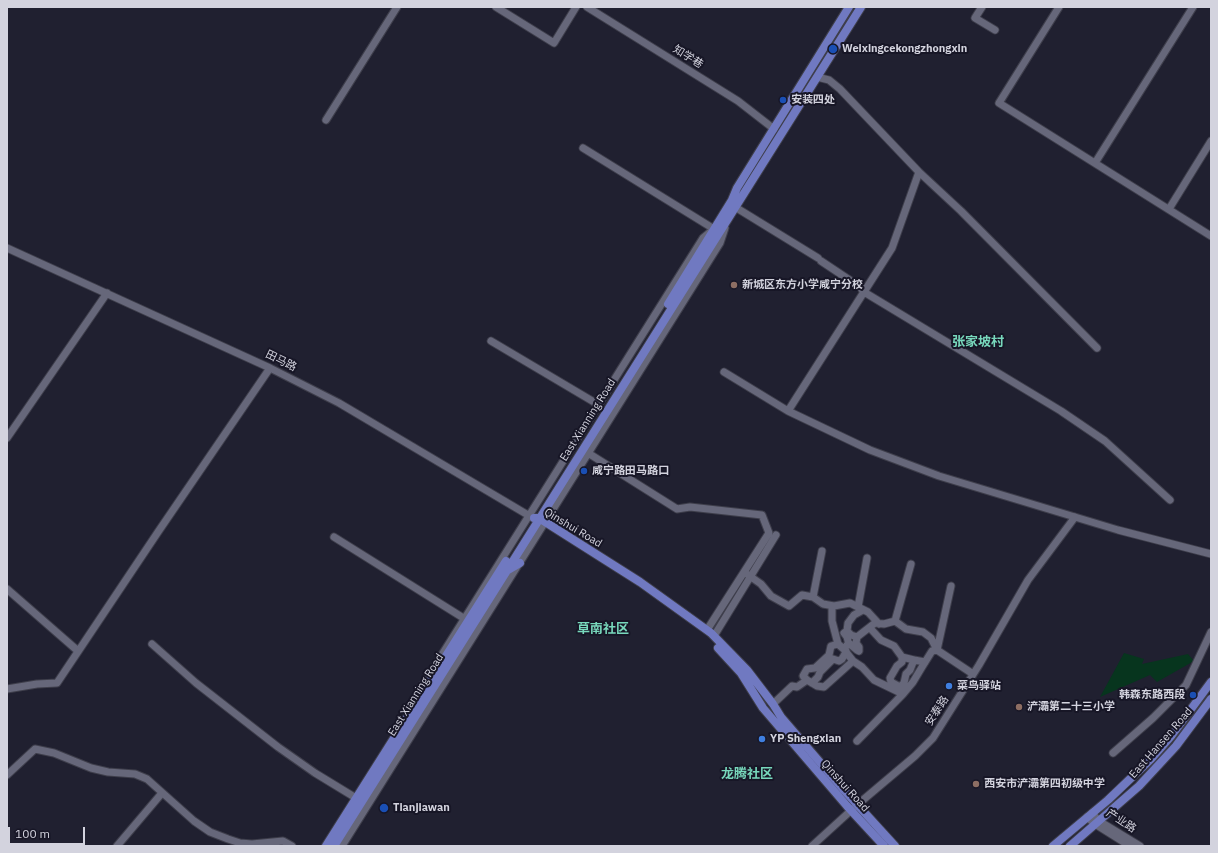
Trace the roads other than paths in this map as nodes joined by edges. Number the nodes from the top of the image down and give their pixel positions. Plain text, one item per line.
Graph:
1 (397, 7) edge
2 (496, 7) edge
3 (576, 7) edge
4 (587, 7) edge
5 (849, 7) edge
6 (861, 7) edge
7 (982, 7) edge
8 (1059, 7) edge
9 (1193, 7) edge
10 (995, 30) dead end
11 (817, 77) junction
12 (326, 120) dead end
13 (774, 128) junction
14 (1211, 141) edge
15 (583, 148) dead end
16 (1095, 163) junction
17 (918, 172) junction
18 (735, 207) junction
19 (1169, 209) junction
20 (729, 217) junction
21 (714, 229) junction
22 (1211, 236) edge
23 (10, 249) edge
24 (7, 256) edge
25 (864, 292) junction
26 (107, 293) junction
27 (491, 341) dead end
28 (1097, 348) dead end
29 (270, 368) junction
30 (724, 372) dead end
31 (598, 405) junction
32 (788, 411) junction
33 (7, 438) edge
34 (588, 453) junction
35 (1170, 500) dead end
36 (1074, 518) junction
37 (538, 520) junction
38 (334, 537) dead end
39 (822, 551) dead end
40 (1211, 554) edge
41 (867, 558) dead end
42 (520, 563) junction
43 (910, 564) dead end
44 (506, 572) junction
45 (747, 574) junction
46 (951, 586) dead end
47 (7, 589) edge
48 (813, 597) junction
49 (832, 606) junction
50 (860, 608) junction
51 (464, 619) junction
52 (895, 621) junction
53 (879, 624) junction
54 (870, 628) junction
55 (707, 630) junction
56 (847, 631) junction
57 (1211, 632) edge
58 (714, 636) junction
59 (857, 637) junction
60 (152, 644) dead end
61 (845, 647) junction
62 (937, 650) junction
63 (78, 651) junction
64 (902, 656) junction
65 (831, 657) junction
66 (914, 660) junction
67 (853, 661) junction
68 (925, 662) junction
69 (973, 674) junction
70 (809, 682) junction
71 (1211, 682) edge
72 (7, 689) edge
73 (903, 694) junction
74 (1211, 699) edge
75 (773, 704) junction
76 (857, 741) dead end
77 (1113, 753) dead end
78 (7, 775) edge
79 (162, 793) junction
80 (354, 797) junction
81 (854, 808) junction
82 (1090, 815) junction
83 (1097, 822) junction
84 (117, 846) edge
85 (292, 846) edge
86 (322, 846) edge
87 (326, 846) edge
88 (334, 846) edge
89 (342, 846) edge
90 (812, 846) edge
91 (884, 846) edge
92 (895, 846) edge
93 (1053, 846) edge
94 (1070, 846) edge
95 (1130, 846) edge
96 (1140, 846) edge

1 - 12 street
2 - 3 street
4 - 13 street, 知学巷
5 - 13 main road, East Xianning Road
6 - 11 main road, East Xianning Road
7 - 10 street
8 - 16 street
9 - 16 street
11 - 17 street
11 - 18 main road, East Xianning Road
13 - 21 main road, East Xianning Road
14 - 19 street
15 - 21 street
16 - 19 street
17 - 25 street
17 - 28 street
18 - 20 main road, East Xianning Road
18 - 25 street
19 - 22 street
20 - 34 street
20 - 37 main road, East Xianning Road
21 - 31 street
21 - 37 main road, East Xianning Road
23 - 24 street
23 - 26 street, 田马路
25 - 32 street
25 - 35 street
26 - 29 street, 田马路
26 - 33 street
27 - 31 street
29 - 37 street, 田马路
29 - 63 street
30 - 32 street
31 - 37 street
32 - 36 street
34 - 37 street
34 - 45 street
36 - 40 street
36 - 69 street, 安泰路
37 - 42 street
37 - 44 main road, East Xianning Road
37 - 51 street
37 - 55 main road, Qinshui Road
37 - 80 main road, East Xianning Road
37 - 81 main road, Qinshui Road
38 - 51 street
39 - 48 street
41 - 50 street
42 - 44 main road
42 - 89 street
43 - 52 street
44 - 88 main road, East Xianning Road
45 - 48 street
45 - 55 street
45 - 58 street
46 - 62 street
47 - 63 street
48 - 49 street
49 - 50 street
49 - 61 street
50 - 53 street
50 - 56 street
51 - 80 street
52 - 53 street
52 - 62 street
53 - 54 street
54 - 59 street
54 - 64 street
55 - 58 main road, Qinshui Road
56 - 59 street
56 - 61 street
57 - 77 street
58 - 75 main road, Qinshui Road
59 - 61 street
60 - 80 street
61 - 65 street
61 - 65 street
61 - 67 street
62 - 68 street
62 - 69 street
63 - 72 street
64 - 66 street
64 - 66 street
65 - 70 street
65 - 70 street
66 - 68 street
67 - 70 street
67 - 73 street
68 - 73 street
69 - 81 street, 安泰路
70 - 75 street
71 - 82 main road, East Hansen Road
73 - 76 street
74 - 83 main road, East Hansen Road
75 - 81 main road, Qinshui Road
78 - 79 street
79 - 84 street
79 - 85 street
80 - 86 street
80 - 87 main road, East Xianning Road
81 - 90 street, 安泰路
81 - 91 main road, Qinshui Road
81 - 92 main road, Qinshui Road
82 - 83 street, 产业路
82 - 93 main road, East Hansen Road
83 - 94 main road, East Hansen Road
83 - 95 street, 产业路
83 - 96 street, 产业路

